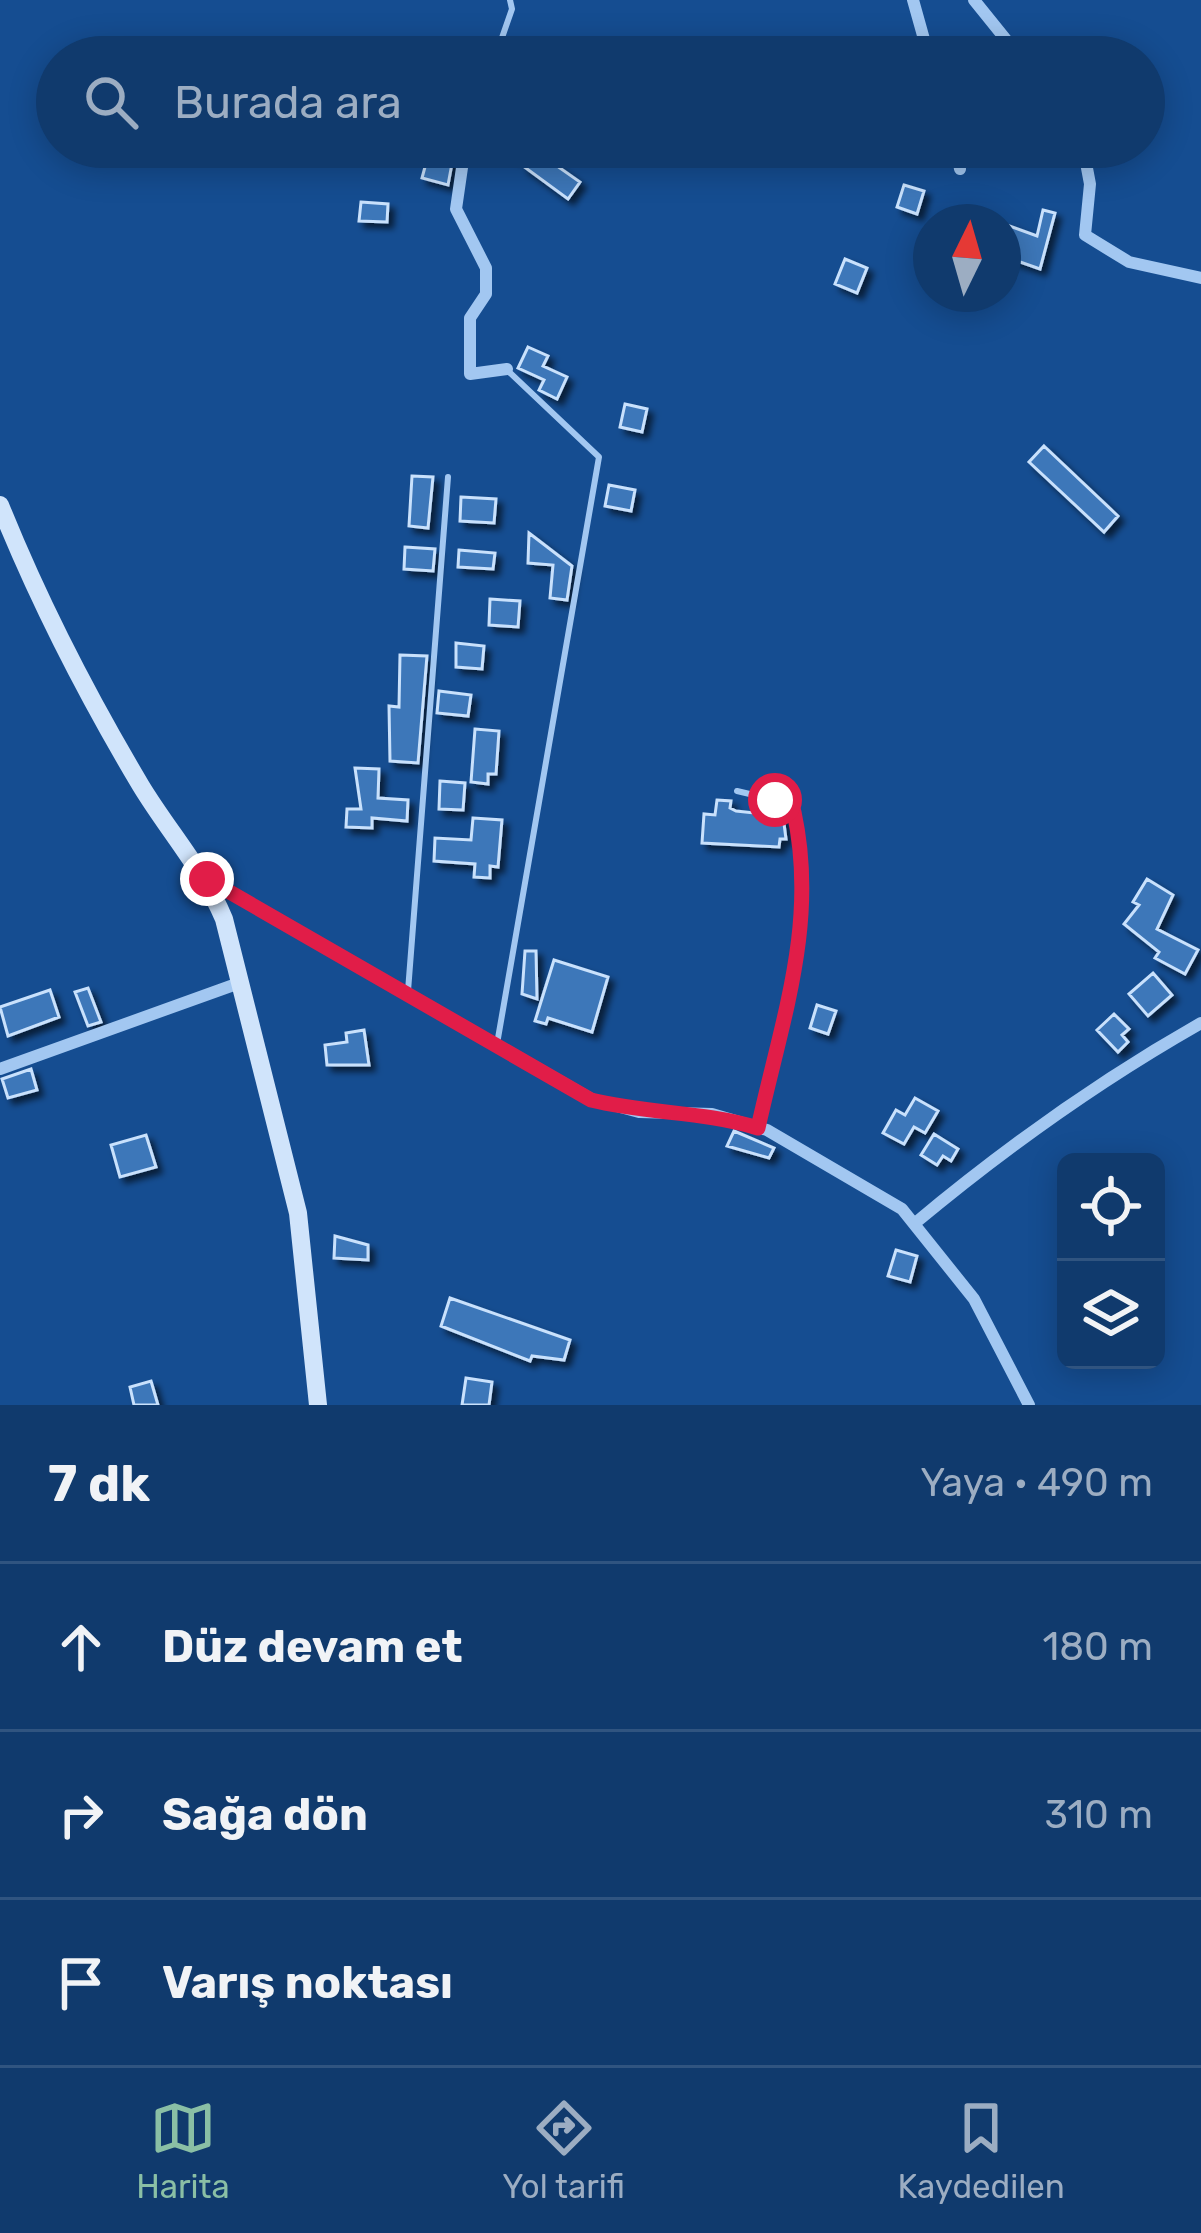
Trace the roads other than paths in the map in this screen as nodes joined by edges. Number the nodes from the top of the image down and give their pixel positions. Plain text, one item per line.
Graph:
1 (510, 0) edge
2 (913, 0) edge
3 (974, 0) edge
4 (501, 36) edge
5 (923, 36) edge
6 (1003, 36) edge
7 (462, 168) edge
8 (1087, 168) edge
9 (1201, 278) edge
10 (506, 369) joint
11 (448, 477) dead end
12 (0, 505) edge
13 (737, 791) dead end
14 (207, 879) junction
15 (242, 982) junction
16 (408, 994) junction
17 (1201, 1023) edge
18 (496, 1044) junction
19 (0, 1069) edge
20 (758, 1128) junction
21 (914, 1224) junction
22 (318, 1405) edge
23 (1029, 1405) edge

1 - 4 lane
2 - 5 street
3 - 6 street
7 - 10 street
8 - 9 street
10 - 18 lane
11 - 16 lane
12 - 14 street
13 - 20 lane
14 - 15 street
14 - 16 street
15 - 19 street
15 - 22 street
16 - 18 street
17 - 21 street
18 - 20 street
20 - 21 street
21 - 23 street

